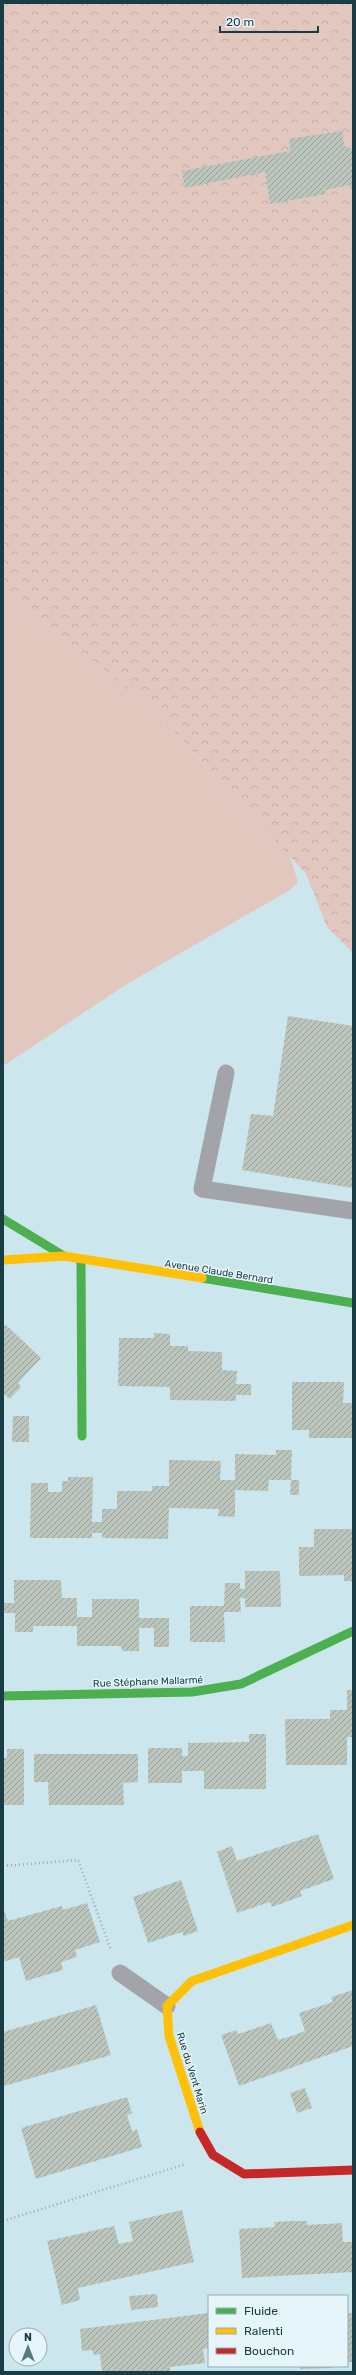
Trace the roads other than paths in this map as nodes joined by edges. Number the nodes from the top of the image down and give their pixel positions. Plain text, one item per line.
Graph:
1 (226, 1073) dead end
2 (353, 1211) edge
3 (3, 1219) edge
4 (64, 1256) junction
5 (3, 1260) edge
6 (81, 1260) junction
7 (353, 1303) edge
8 (82, 1436) dead end
9 (353, 1632) edge
10 (3, 1696) edge
11 (353, 1925) edge
12 (120, 1973) road end
13 (167, 2006) junction
14 (353, 2170) edge

1 - 2 lane
3 - 4 street, Avenue Claude Bernard
4 - 5 street, Avenue Claude Bernard
4 - 6 street, Avenue Claude Bernard
6 - 7 street, Avenue Claude Bernard
6 - 8 street
9 - 10 street, Rue Stéphane Mallarmé
11 - 13 street
12 - 13 lane
13 - 14 street, Rue du Vent Marin

